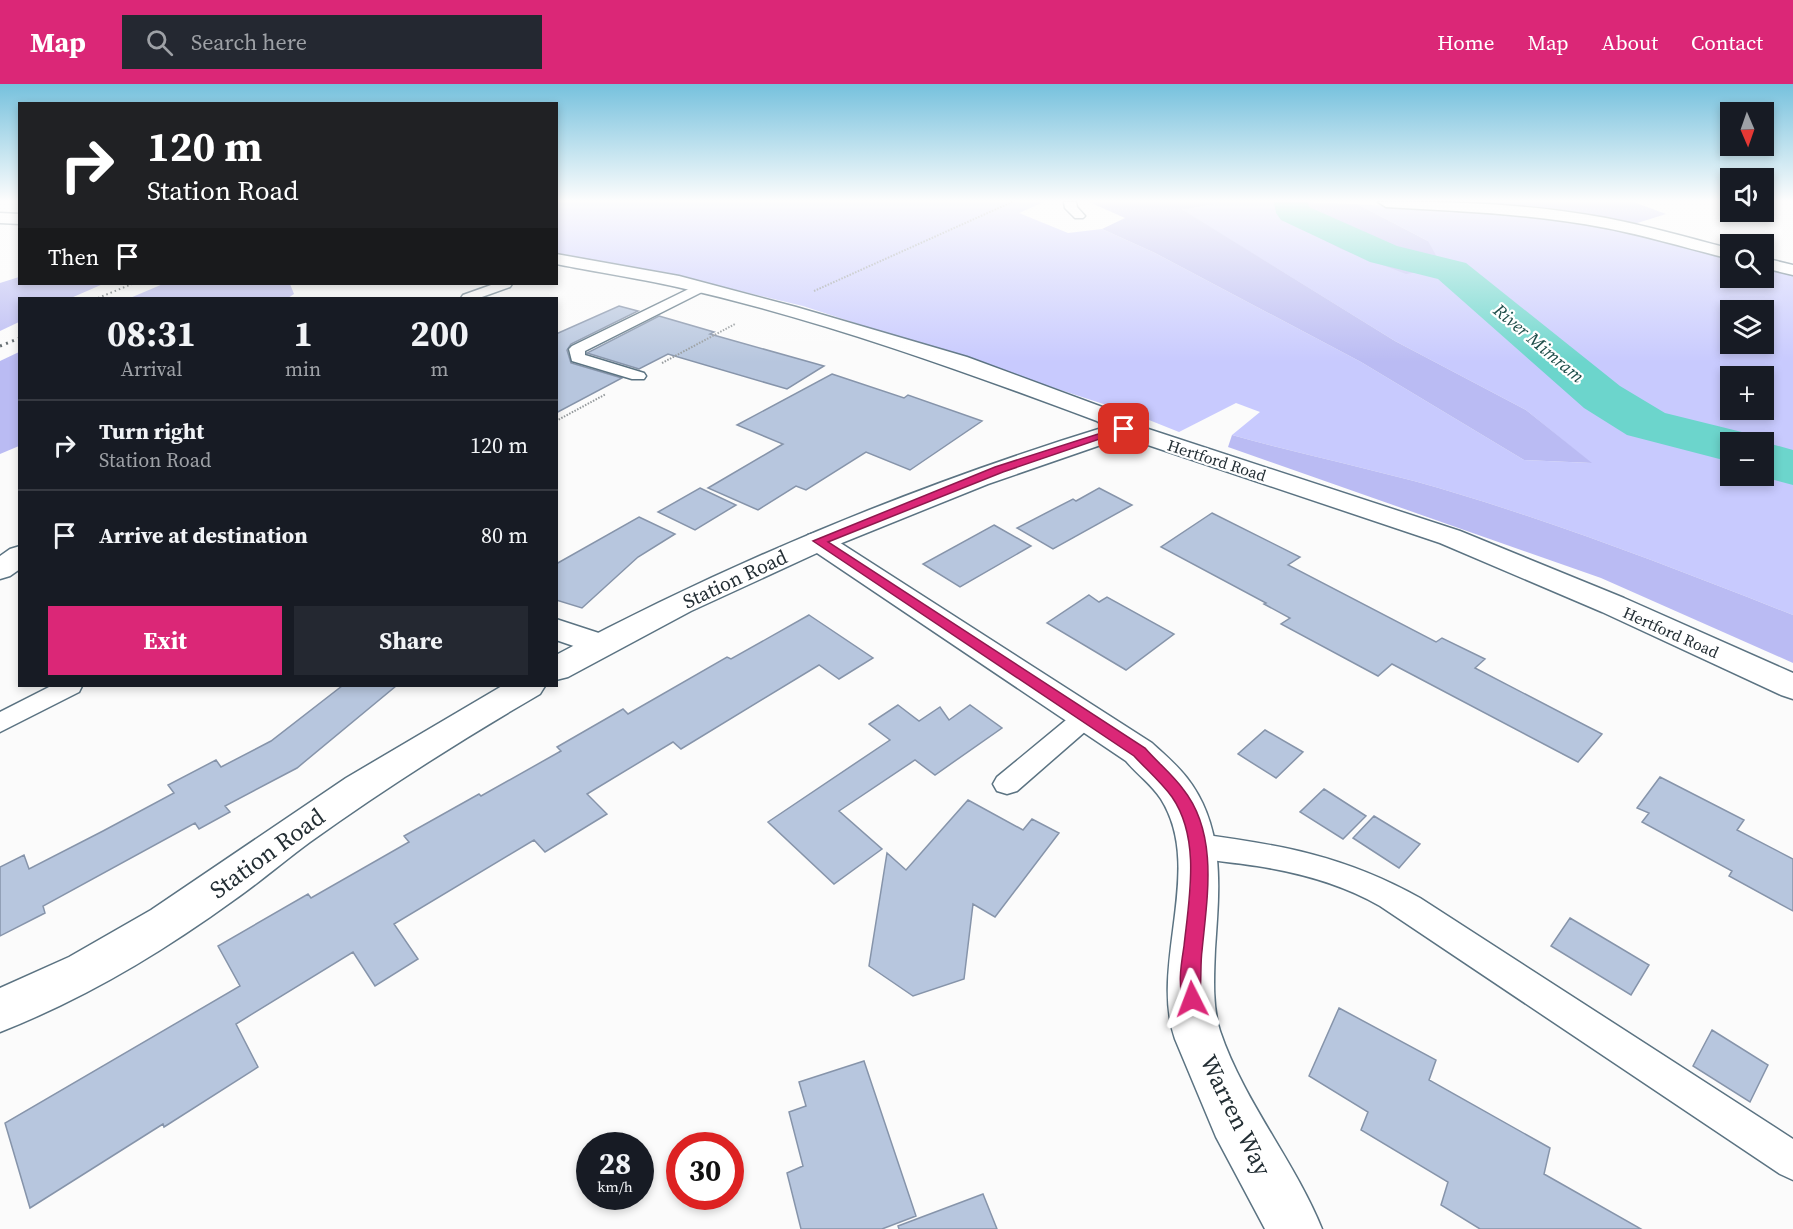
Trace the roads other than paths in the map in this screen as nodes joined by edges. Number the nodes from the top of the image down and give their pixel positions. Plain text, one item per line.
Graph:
1 (558, 259) edge
2 (1774, 265) edge
3 (1793, 270) edge
4 (503, 285) edge
5 (701, 288) junction
6 (471, 297) edge
7 (638, 376) dead end
8 (1124, 429) junction
9 (819, 541) junction
10 (558, 630) edge
11 (600, 644) junction
12 (558, 668) edge
13 (68, 687) edge
14 (526, 687) edge
15 (1793, 687) edge
16 (1086, 717) junction
17 (0, 723) edge
18 (1007, 784) dead end
19 (1197, 846) junction
20 (0, 1010) edge
21 (1793, 1161) edge
22 (1295, 1229) edge

1 - 5 street, Hertford Road
2 - 3 street
4 - 6 lane
5 - 7 lane
5 - 8 street, Hertford Road
8 - 9 street, Station Road
8 - 15 street, Hertford Road
9 - 11 street, Station Road
9 - 16 street, Warren Way
10 - 11 street
11 - 12 street, Station Road
13 - 17 lane
14 - 20 street, Station Road
16 - 18 lane
16 - 19 street, Warren Way
19 - 21 lane
19 - 22 street, Warren Way

